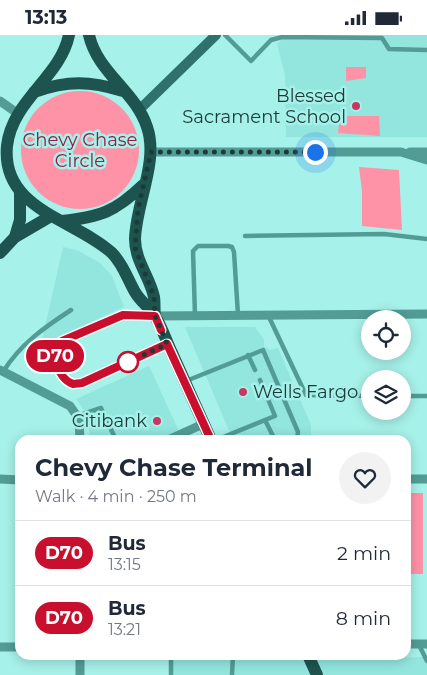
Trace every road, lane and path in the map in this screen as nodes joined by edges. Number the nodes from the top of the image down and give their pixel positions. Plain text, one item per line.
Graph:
1 (69, 35) edge
2 (89, 35) edge
3 (216, 35) edge
4 (225, 35) edge
5 (427, 50) edge
6 (123, 91) junction
7 (34, 92) junction
8 (0, 101) edge
9 (139, 110) junction
10 (18, 113) junction
11 (151, 152) junction
12 (401, 152) junction
13 (427, 152) edge
14 (3, 154) edge
15 (427, 160) edge
16 (143, 185) junction
17 (20, 192) junction
18 (57, 219) junction
19 (245, 236) dead end
20 (15, 237) junction
21 (427, 239) edge
22 (0, 253) edge
23 (71, 310) dead end
24 (427, 314) edge
25 (238, 315) junction
26 (268, 315) junction
27 (155, 316) junction
28 (195, 316) junction
29 (167, 344) junction
30 (248, 355) junction
31 (255, 369) dead end
32 (2, 371) edge
33 (260, 380) dead end
34 (184, 381) junction
35 (361, 395) edge
36 (411, 396) edge
37 (427, 396) edge
38 (77, 416) junction
39 (264, 420) junction
40 (203, 424) junction
41 (79, 435) edge
42 (114, 435) edge
43 (179, 435) edge
44 (208, 435) edge
45 (228, 435) edge
46 (272, 435) edge
47 (298, 435) edge
48 (0, 479) edge
49 (411, 479) edge
50 (427, 479) edge
51 (15, 480) edge
52 (423, 644) edge
53 (0, 647) edge
54 (15, 647) edge
55 (80, 660) edge
56 (171, 660) edge
57 (232, 660) edge
58 (310, 660) edge
59 (427, 661) edge
60 (80, 675) edge
61 (171, 675) edge
62 (232, 675) edge
63 (318, 675) edge

1 - 7 main road
2 - 6 main road
3 - 9 main road
4 - 5 lane
6 - 7 main road
6 - 9 main road
7 - 10 main road
8 - 10 street
9 - 11 main road
10 - 14 main road
11 - 12 street
11 - 16 main road
12 - 13 street
12 - 15 street
14 - 17 main road
16 - 18 main road
16 - 27 main road
17 - 18 main road
17 - 20 main road
18 - 20 main road
18 - 27 main road
19 - 21 lane
20 - 22 main road
23 - 32 lane
24 - 26 street
25 - 26 street
25 - 28 street
25 - 28 lane
26 - 35 lane
27 - 28 street
27 - 29 main road
27 - 29 lane
29 - 34 main road
30 - 31 lane
30 - 34 lane
30 - 47 lane
32 - 38 street
33 - 39 lane
34 - 40 main road
36 - 37 lane
38 - 41 street
38 - 42 lane
39 - 45 lane
39 - 46 lane
40 - 43 street
40 - 44 main road
48 - 51 street
49 - 50 street
52 - 59 lane
53 - 54 street
55 - 60 street
56 - 61 lane
57 - 62 lane
58 - 63 main road

